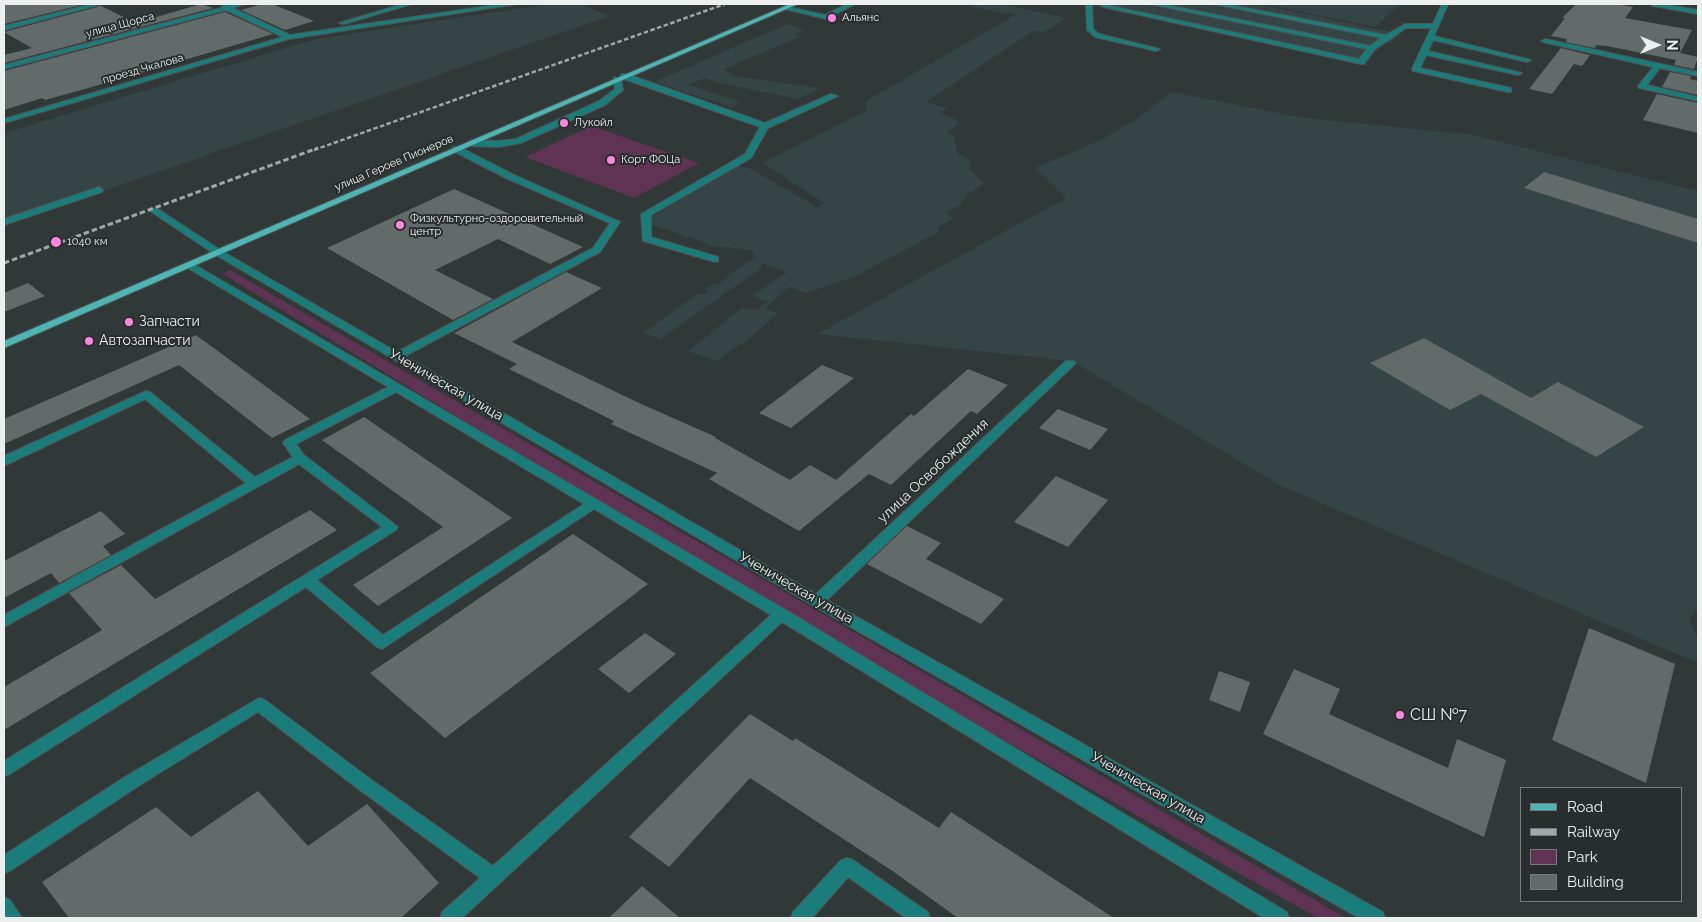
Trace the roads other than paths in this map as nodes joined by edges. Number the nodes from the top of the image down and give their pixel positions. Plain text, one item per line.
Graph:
1 (99, 4) edge
2 (217, 4) edge
3 (242, 4) edge
4 (409, 4) edge
5 (514, 4) edge
6 (795, 4) edge
7 (852, 4) edge
8 (1089, 4) edge
9 (1153, 4) edge
10 (1217, 4) edge
11 (1445, 4) edge
12 (1653, 4) edge
13 (1104, 5) edge
14 (226, 8) junction
15 (784, 8) junction
16 (1698, 12) edge
17 (1435, 26) junction
18 (4, 28) edge
19 (1386, 37) junction
20 (1430, 37) junction
21 (289, 38) junction
22 (1545, 42) dead end
23 (1371, 48) junction
24 (1156, 49) dead end
25 (1424, 52) junction
26 (1527, 60) dead end
27 (1658, 65) junction
28 (4, 67) edge
29 (1518, 73) dead end
30 (1698, 74) edge
31 (620, 78) junction
32 (1508, 90) dead end
33 (834, 96) dead end
34 (1698, 99) edge
35 (4, 121) edge
36 (765, 126) junction
37 (471, 143) junction
38 (456, 149) junction
39 (99, 190) dead end
40 (155, 211) dead end
41 (4, 222) edge
42 (218, 252) junction
43 (715, 259) dead end
44 (190, 265) junction
45 (4, 345) edge
46 (397, 356) junction
47 (1070, 363) dead end
48 (396, 387) junction
49 (300, 458) junction
50 (4, 461) edge
51 (254, 484) junction
52 (594, 503) junction
53 (307, 580) junction
54 (817, 601) junction
55 (781, 614) junction
56 (4, 622) edge
57 (4, 769) edge
58 (4, 865) edge
59 (494, 877) junction
60 (4, 906) edge
61 (13, 918) edge
62 (449, 918) edge
63 (800, 918) edge
64 (921, 918) edge
65 (1278, 918) edge
66 (1376, 918) edge

1 - 18 street
2 - 14 street
3 - 14 street, улица Щорса
4 - 21 street, проезд Чкалова
5 - 21 street, проезд Чкалова
6 - 15 main road, улица Героев Пионеров
7 - 15 street
8 - 24 street
9 - 23 street
10 - 19 street
11 - 17 street
12 - 16 street
13 - 23 street
14 - 21 street
14 - 28 street, улица Щорса
15 - 31 main road, улица Героев Пионеров
17 - 19 street
17 - 20 street
19 - 23 street
20 - 25 street
20 - 26 street
21 - 35 street, проезд Чкалова
22 - 27 street
25 - 29 street
25 - 32 street
27 - 30 street
27 - 34 street
31 - 36 street
31 - 37 main road, улица Героев Пионеров
31 - 37 street
33 - 36 street
36 - 43 street
37 - 38 main road, улица Героев Пионеров
38 - 42 main road, улица Героев Пионеров
38 - 46 street
39 - 41 street
40 - 42 street, Ученическая улица
42 - 44 main road, улица Героев Пионеров
42 - 46 street, Ученическая улица
44 - 45 main road, улица Героев Пионеров
44 - 48 street, Ученическая улица
46 - 54 street, Ученическая улица
47 - 54 street, улица Освобождения
48 - 49 street
48 - 52 street, Ученическая улица
49 - 51 street
49 - 53 street
50 - 51 street
51 - 56 street
52 - 53 street
52 - 55 street, Ученическая улица
53 - 57 street
54 - 66 street, Ученическая улица
55 - 59 street
55 - 65 street, Ученическая улица
58 - 59 street
59 - 62 street
60 - 61 street
63 - 64 street

